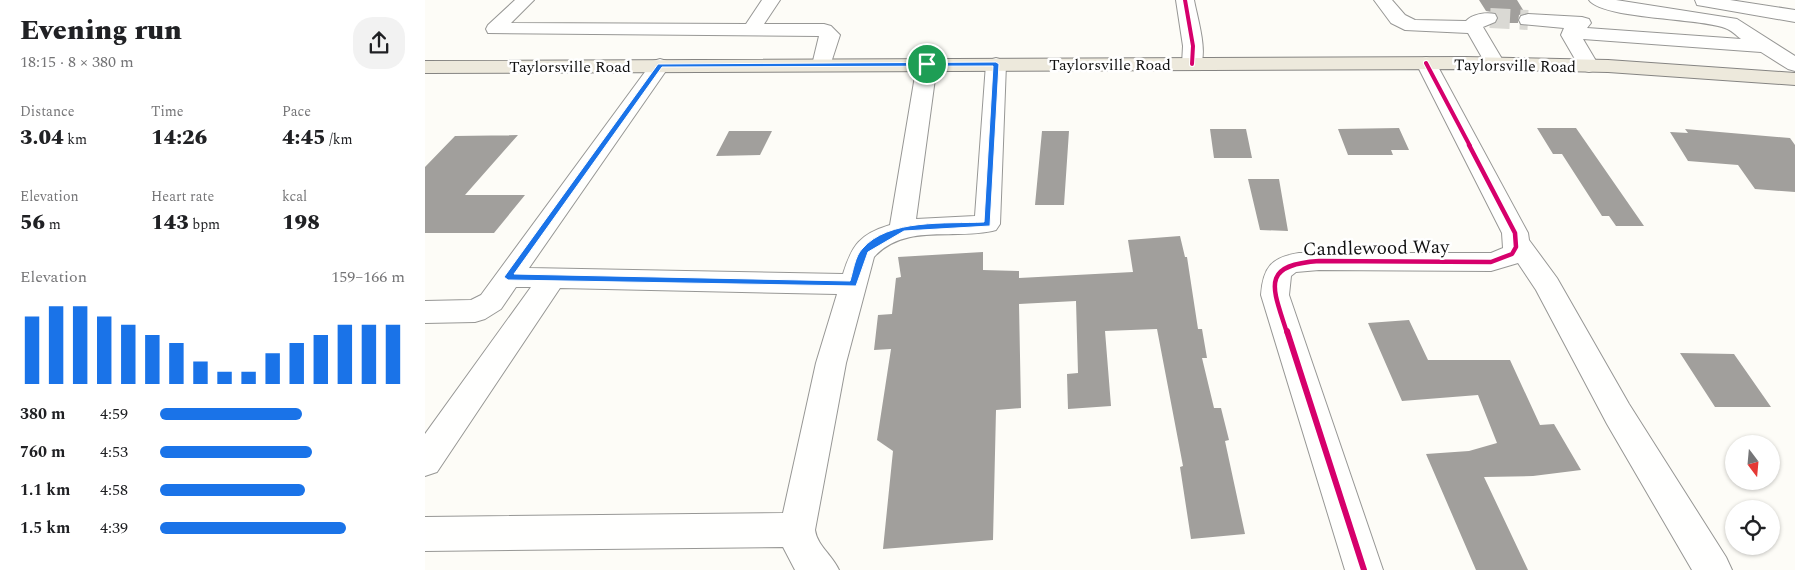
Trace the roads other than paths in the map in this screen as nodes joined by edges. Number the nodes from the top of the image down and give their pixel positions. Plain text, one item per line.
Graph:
1 (525, 0) edge
2 (771, 0) edge
3 (1185, 0) edge
4 (1383, 0) edge
5 (1698, 0) edge
6 (1605, 3) edge
7 (1795, 16) edge
8 (1528, 20) tunnel mouth
9 (1576, 28) junction
10 (752, 29) junction
11 (1764, 46) junction
12 (1426, 63) junction
13 (822, 64) junction
14 (927, 64) junction
15 (996, 64) junction
16 (1192, 64) junction
17 (1495, 64) junction
18 (660, 66) junction
19 (1589, 66) junction
20 (1795, 66) edge
21 (425, 67) edge
22 (1795, 79) edge
23 (902, 229) junction
24 (1517, 244) junction
25 (508, 277) junction
26 (552, 278) junction
27 (853, 284) junction
28 (425, 312) edge
29 (425, 461) edge
30 (797, 530) junction
31 (425, 534) edge
32 (820, 570) edge
33 (1365, 570) edge
34 (1713, 570) edge

1 - 10 street
2 - 10 street
3 - 16 street
4 - 17 street
5 - 7 street
6 - 9 street
6 - 11 street
8 - 9 street
9 - 11 street
9 - 19 street
10 - 13 street
11 - 20 street
12 - 16 main road, Taylorsville Road
12 - 17 main road, Taylorsville Road
12 - 24 street
13 - 14 main road, Taylorsville Road
13 - 18 main road, Taylorsville Road
14 - 15 main road, Taylorsville Road
14 - 23 street
15 - 16 main road, Taylorsville Road
15 - 23 street
17 - 19 main road, Taylorsville Road
18 - 21 main road, Taylorsville Road
18 - 25 street
19 - 22 main road, Taylorsville Road
23 - 27 street
24 - 33 street, Candlewood Way
24 - 34 street
25 - 26 street
25 - 28 street
26 - 27 street
26 - 29 street
27 - 30 street
30 - 31 street
30 - 32 street

